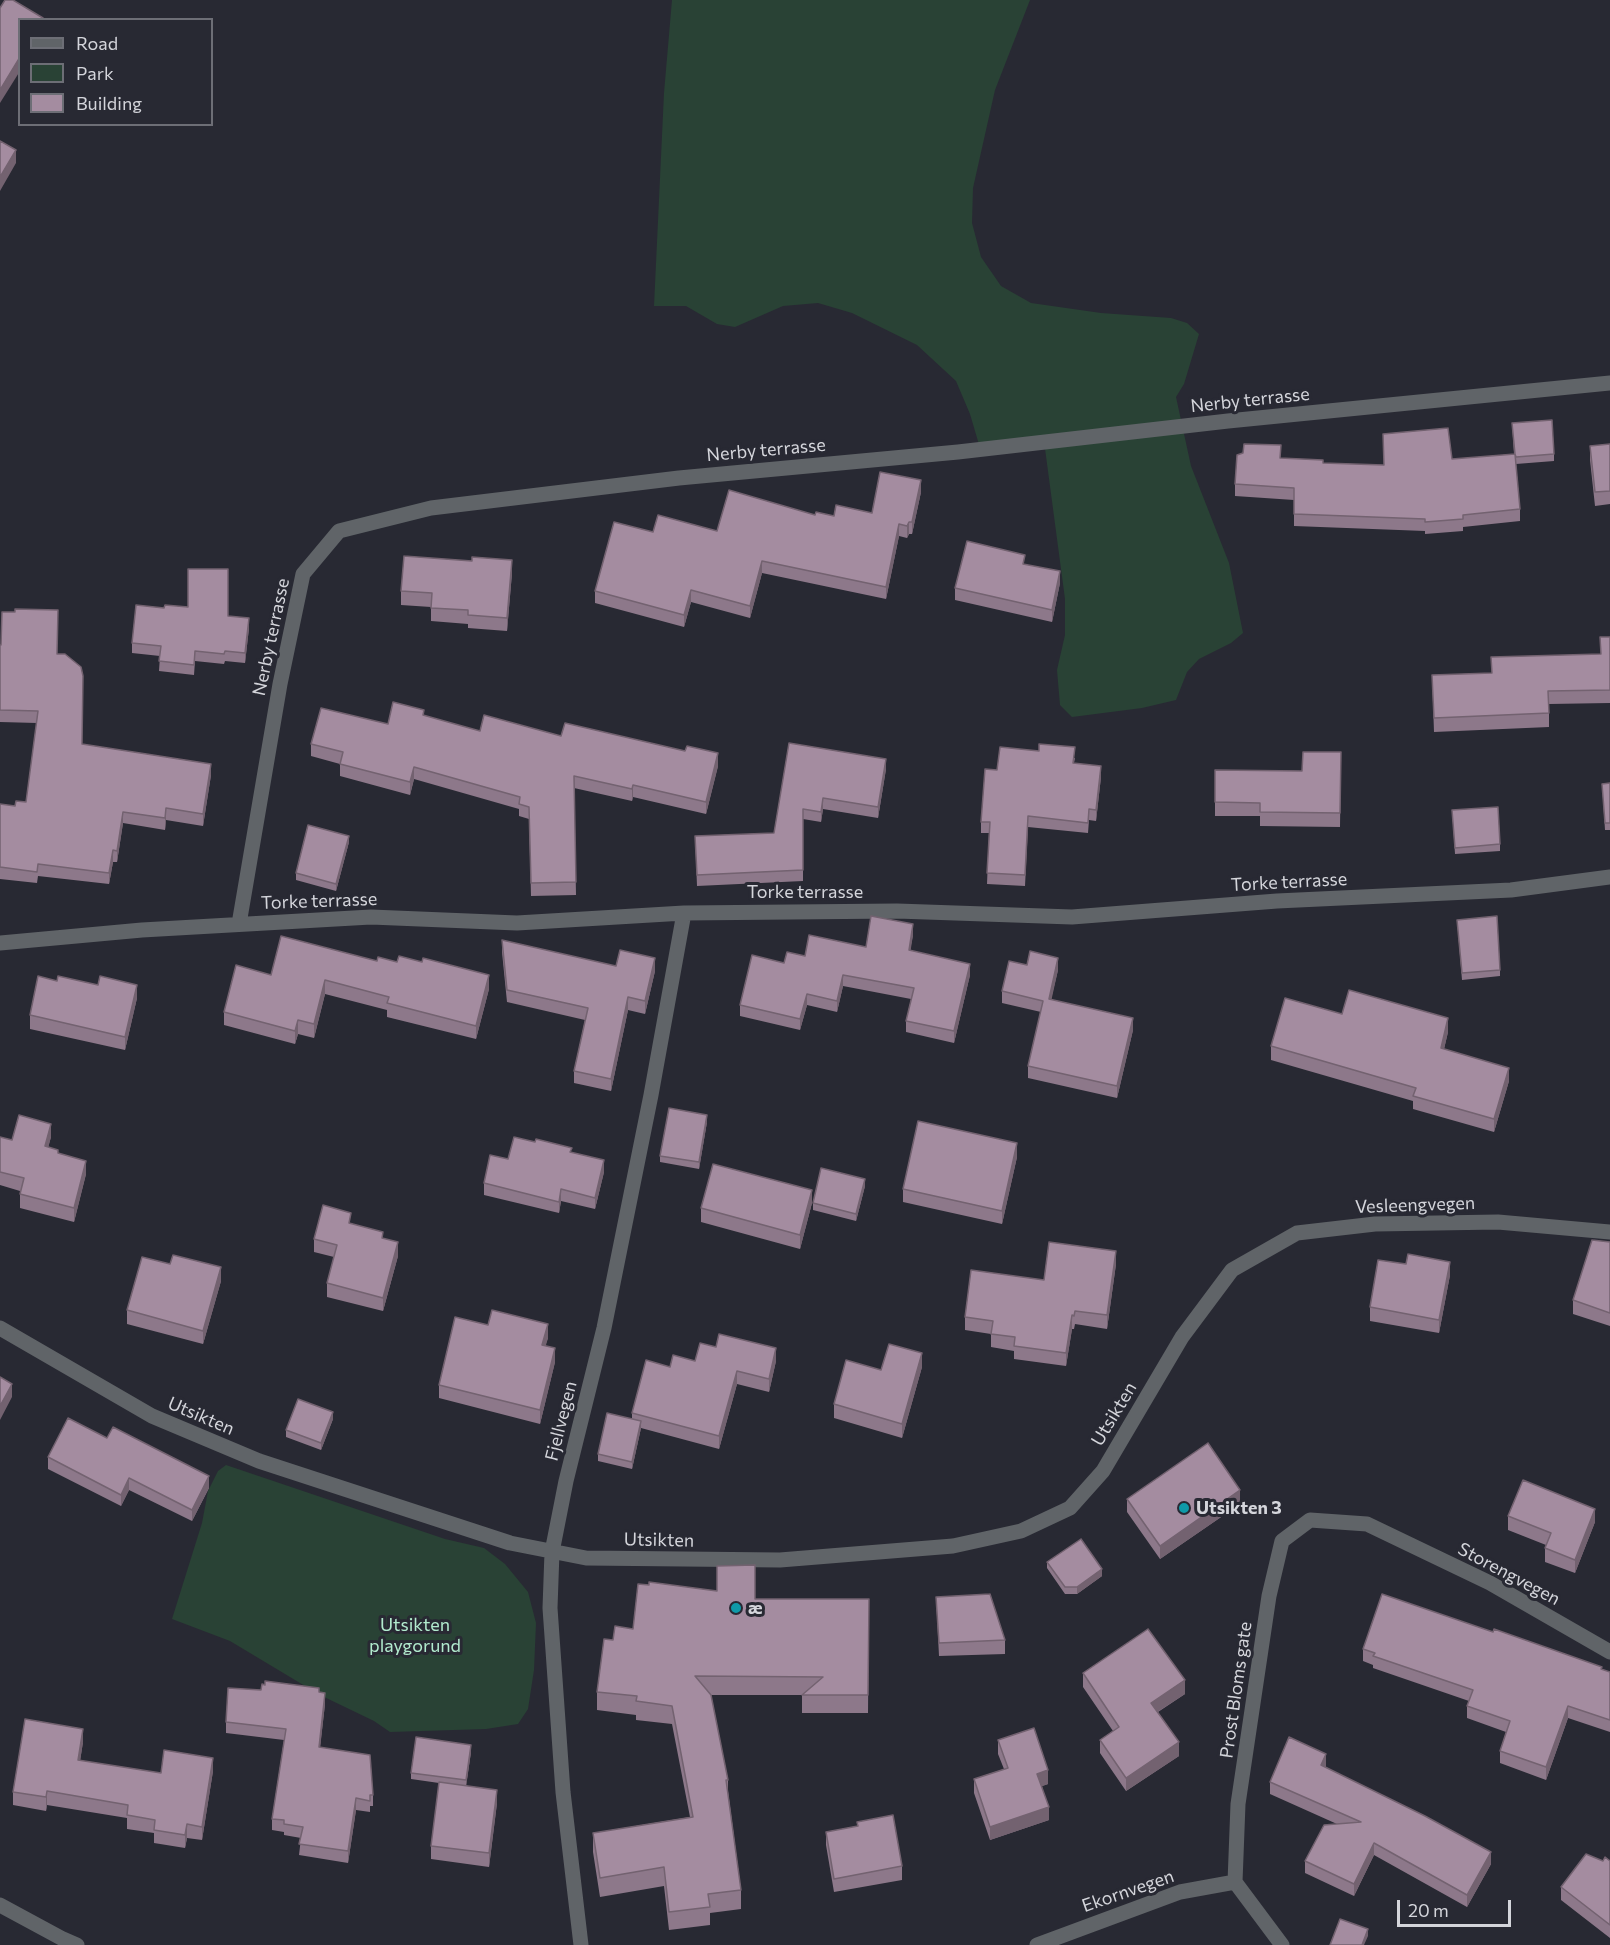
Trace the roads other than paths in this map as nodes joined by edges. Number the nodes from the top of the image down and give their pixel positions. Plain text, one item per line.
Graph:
1 (1610, 383) edge
2 (1610, 877) edge
3 (684, 912) junction
4 (239, 924) junction
5 (0, 943) edge
6 (1610, 1232) edge
7 (1232, 1270) joint
8 (0, 1328) edge
9 (1388, 1534) joint
10 (552, 1552) junction
11 (1610, 1652) edge
12 (1235, 1882) junction
13 (0, 1905) edge
14 (77, 1945) edge
15 (581, 1945) edge
16 (1037, 1945) edge
17 (1282, 1945) edge

1 - 4 street, Nerby terrasse
2 - 3 street, Torke terrasse
3 - 4 street, Torke terrasse
3 - 10 street, Fjellvegen
4 - 5 street, Torke terrasse
6 - 7 street, Vesleengvegen
7 - 10 street, Utsikten
8 - 10 street, Utsikten
9 - 11 street, Storengvegen
9 - 12 street, Prost Bloms gate
10 - 15 street, Fjellvegen
12 - 16 street, Ekornvegen
12 - 17 street
13 - 14 street

